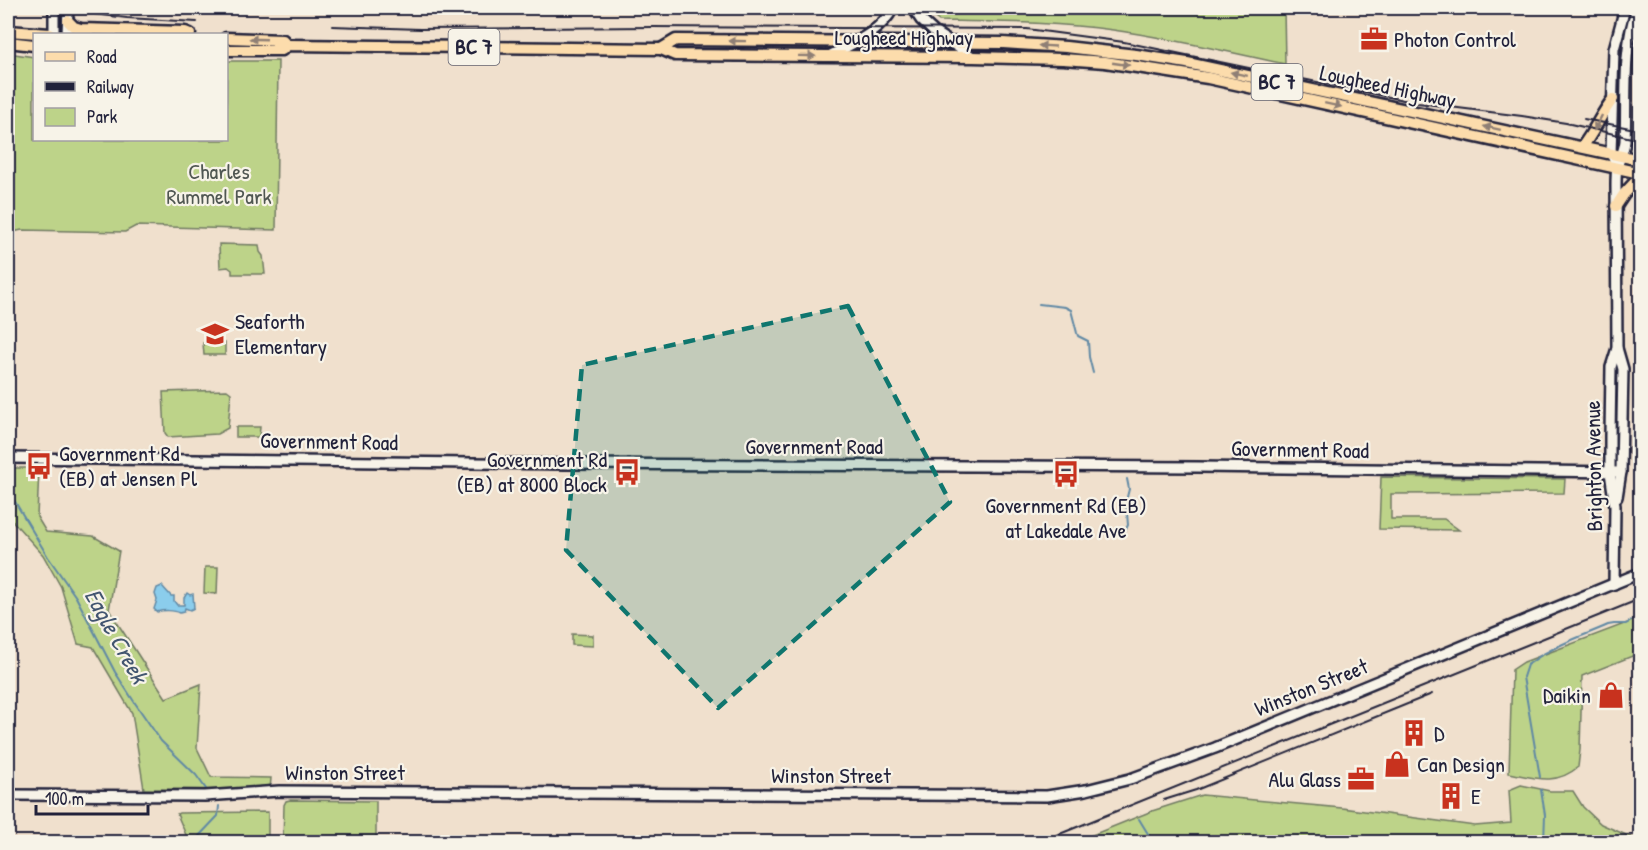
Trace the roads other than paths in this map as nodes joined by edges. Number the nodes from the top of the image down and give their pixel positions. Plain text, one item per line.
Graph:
1 (54, 8) edge
2 (68, 8) edge
3 (893, 8) edge
4 (913, 8) edge
5 (1625, 8) edge
6 (1637, 8) edge
7 (68, 21) junction
8 (8, 31) edge
9 (37, 33) edge
10 (52, 33) edge
11 (67, 33) edge
12 (188, 33) edge
13 (228, 38) edge
14 (1617, 38) junction
15 (8, 42) edge
16 (856, 42) junction
17 (951, 43) junction
18 (1628, 44) junction
19 (33, 45) edge
20 (288, 45) junction
21 (661, 49) junction
22 (228, 50) edge
23 (829, 57) junction
24 (973, 57) junction
25 (1613, 99) junction
26 (1582, 147) junction
27 (1611, 154) junction
28 (1623, 156) junction
29 (1641, 160) edge
30 (1617, 168) junction
31 (1641, 175) edge
32 (1616, 206) junction
33 (1617, 348) junction
34 (8, 458) edge
35 (1610, 472) junction
36 (1621, 472) junction
37 (1615, 506) junction
38 (1641, 573) edge
39 (1614, 584) junction
40 (8, 795) edge

1 - 10 street
2 - 7 street
3 - 16 street
4 - 17 street
5 - 14 street
6 - 18 street
7 - 11 street
7 - 12 main road
8 - 9 main road
20 -> 13 main road, Lougheed Highway / BC 7
14 - 18 street
14 - 25 street
15 - 19 main road
16 - 17 main road, Lougheed Highway / BC 7
16 -> 21 main road, Lougheed Highway / BC 7
16 - 23 street
17 - 24 street
26 -> 17 main road, Lougheed Highway / BC 7
18 - 28 street
20 - 21 main road, Lougheed Highway / BC 7
20 - 22 main road, Lougheed Highway / BC 7
21 -> 23 main road, Lougheed Highway / BC 7
23 - 24 main road, Lougheed Highway / BC 7
24 -> 30 main road, Lougheed Highway / BC 7
25 -> 26 main road
25 - 27 street
26 - 27 main road, Lougheed Highway / BC 7
27 - 28 main road, Lougheed Highway / BC 7
27 - 30 street, Brighton Avenue
28 - 29 main road, Lougheed Highway / BC 7
28 - 30 street, Brighton Avenue
30 - 31 main road, Lougheed Highway / BC 7
30 - 32 street, Brighton Avenue
31 - 32 main road
32 - 33 street, Brighton Avenue
33 - 35 street, Brighton Avenue
33 - 36 street, Brighton Avenue
34 - 35 street, Government Road
35 - 36 street, Government Road
35 - 37 street, Brighton Avenue
36 - 37 street, Brighton Avenue
37 - 39 street, Brighton Avenue
38 - 39 street, Winston Street
39 - 40 street, Winston Street

